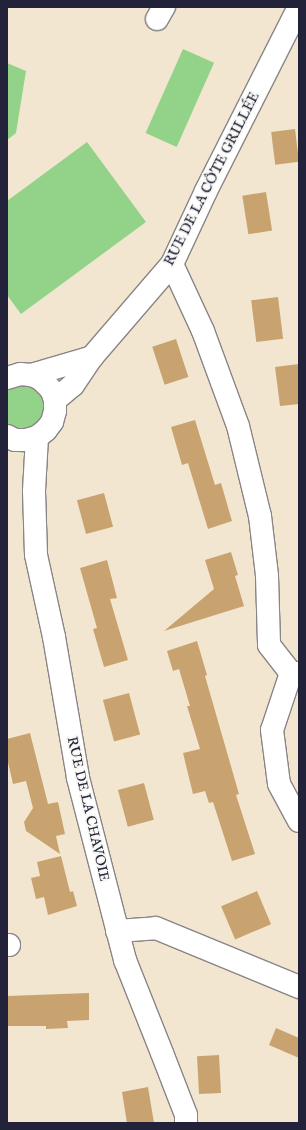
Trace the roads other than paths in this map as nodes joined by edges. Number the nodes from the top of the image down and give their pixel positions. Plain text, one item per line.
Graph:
1 (299, 7) edge
2 (172, 264) junction
3 (92, 357) junction
4 (31, 375) junction
5 (7, 378) edge
6 (55, 400) junction
7 (7, 436) edge
8 (37, 437) junction
9 (295, 673) edge
10 (299, 821) edge
11 (117, 931) junction
12 (299, 987) edge
13 (186, 1123) edge

1 - 2 street, RUE DE LA CÔTE GRILLÉE
2 - 3 street, RUE DE LA CÔTE GRILLÉE
2 - 9 street
3 - 4 street
3 - 6 street, RUE DE LA CÔTE GRILLÉE
4 - 5 street
4 - 6 street
6 - 8 street
7 - 8 street
8 - 11 street, RUE DE LA CHAVOIE
9 - 10 street
11 - 12 street
11 - 13 street, RUE DE LA CHAVOIE

